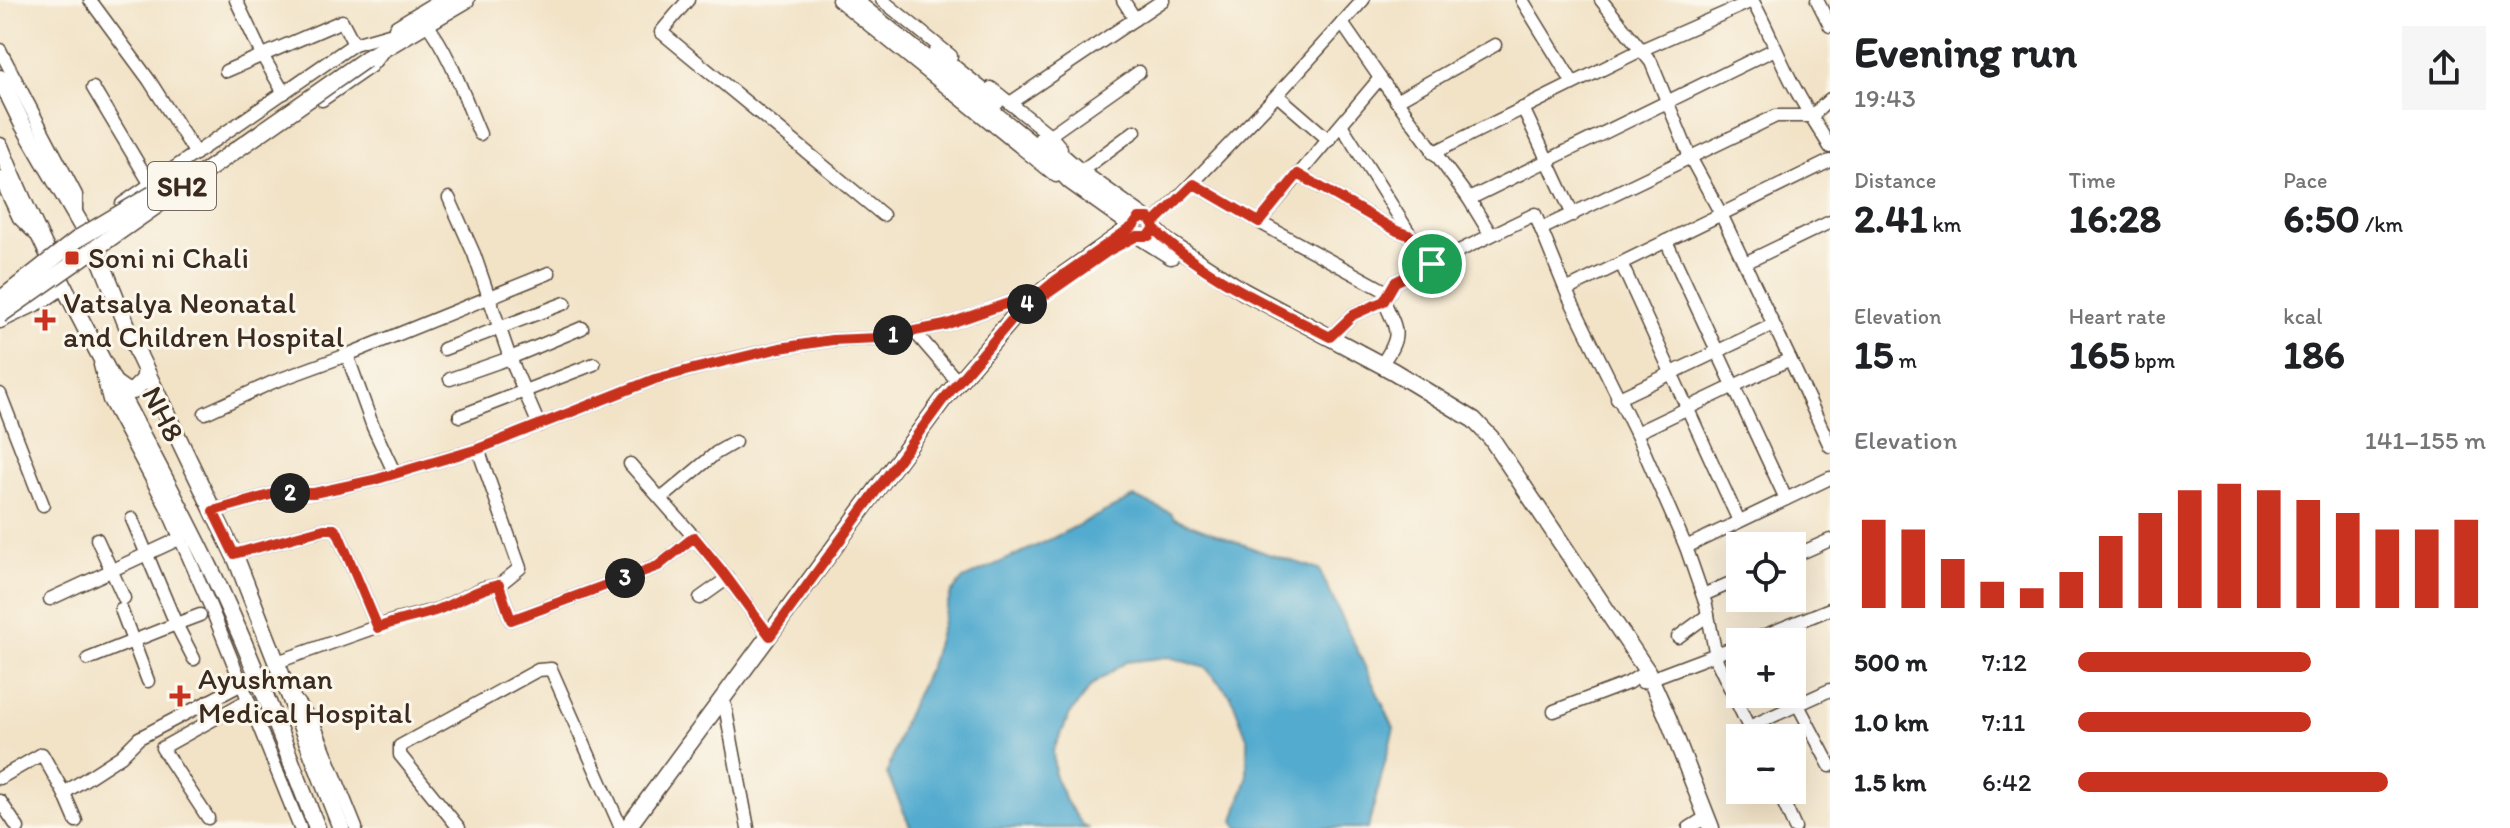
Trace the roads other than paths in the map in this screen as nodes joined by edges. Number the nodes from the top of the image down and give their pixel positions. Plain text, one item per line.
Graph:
1 (90, 0) edge
2 (236, 0) edge
3 (443, 0) edge
4 (466, 0) edge
5 (688, 0) edge
6 (838, 0) edge
7 (853, 0) edge
8 (869, 0) edge
9 (882, 0) edge
10 (1123, 0) edge
11 (1163, 0) edge
12 (1356, 0) edge
13 (1363, 0) edge
14 (1522, 0) edge
15 (1601, 0) edge
16 (1752, 0) edge
17 (1817, 0) edge
18 (1135, 19) junction
19 (426, 23) junction
20 (1342, 23) junction
21 (1830, 26) edge
22 (391, 37) junction
23 (1495, 45) dead end
24 (1775, 49) junction
25 (0, 50) edge
26 (1641, 50) junction
27 (360, 51) junction
28 (262, 55) junction
29 (226, 71) dead end
30 (1139, 72) dead end
31 (0, 78) edge
32 (1380, 78) junction
33 (1573, 83) junction
34 (93, 88) dead end
35 (970, 89) junction
36 (284, 93) junction
37 (1277, 95) junction
38 (1830, 99) edge
39 (1396, 101) junction
40 (1667, 101) junction
41 (1010, 103) junction
42 (1523, 108) junction
43 (17, 112) junction
44 (1812, 116) junction
45 (0, 120) edge
46 (1342, 126) junction
47 (1135, 131) dead end
48 (480, 134) dead end
49 (1050, 135) junction
50 (1329, 140) junction
51 (0, 146) edge
52 (1830, 147) edge
53 (1433, 153) junction
54 (196, 154) junction
55 (1690, 157) junction
56 (1547, 160) junction
57 (1830, 161) edge
58 (1298, 174) junction
59 (1075, 177) junction
60 (0, 178) edge
61 (1194, 184) junction
62 (151, 185) junction
63 (449, 198) dead end
64 (1469, 199) junction
65 (1721, 214) junction
66 (883, 215) dead end
67 (1573, 215) junction
68 (79, 222) junction
69 (1259, 222) junction
70 (1830, 222) edge
71 (1144, 227) junction
72 (1541, 229) junction
73 (1491, 235) junction
74 (1411, 236) junction
75 (1666, 241) junction
76 (43, 247) junction
77 (99, 256) junction
78 (1621, 263) junction
79 (1745, 263) junction
80 (1432, 264) junction
81 (549, 273) dead end
82 (63, 288) junction
83 (1566, 290) junction
84 (0, 292) edge
85 (1045, 292) junction
86 (488, 297) junction
87 (1386, 297) junction
88 (0, 300) edge
89 (565, 303) dead end
90 (0, 315) edge
91 (0, 322) edge
92 (1773, 325) junction
93 (582, 328) dead end
94 (500, 329) junction
95 (914, 331) junction
96 (1330, 337) junction
97 (93, 343) junction
98 (444, 349) dead end
99 (1716, 351) junction
100 (347, 355) junction
101 (510, 358) junction
102 (1790, 359) junction
103 (594, 364) dead end
104 (1381, 365) junction
105 (146, 370) junction
106 (1671, 373) junction
107 (450, 379) dead end
108 (958, 382) junction
109 (116, 384) junction
110 (1733, 386) junction
111 (524, 391) junction
112 (0, 394) edge
113 (1617, 399) junction
114 (1688, 408) junction
115 (1830, 412) edge
116 (205, 413) dead end
117 (1816, 415) junction
118 (460, 416) dead end
119 (539, 425) junction
120 (1636, 433) junction
121 (735, 442) dead end
122 (1830, 446) edge
123 (478, 449) junction
124 (630, 464) dead end
125 (395, 474) junction
126 (1830, 478) edge
127 (661, 499) junction
128 (1786, 499) junction
129 (43, 505) dead end
130 (213, 511) junction
131 (132, 519) dead end
132 (1739, 521) junction
133 (694, 537) junction
134 (97, 539) dead end
135 (179, 539) junction
136 (1830, 540) edge
137 (1686, 547) junction
138 (1806, 551) edge
139 (149, 553) junction
140 (234, 554) junction
141 (111, 571) junction
142 (728, 578) junction
143 (499, 585) junction
144 (1726, 585) edge
145 (1703, 595) junction
146 (700, 598) dead end
147 (50, 599) dead end
148 (1830, 609) edge
149 (200, 615) dead end
150 (1708, 615) junction
151 (1830, 617) edge
152 (176, 624) junction
153 (378, 628) junction
154 (1783, 628) edge
155 (1802, 628) edge
156 (770, 636) junction
157 (1678, 637) dead end
158 (132, 642) junction
159 (1726, 653) edge
160 (1726, 656) edge
161 (1716, 658) junction
162 (88, 659) dead end
163 (194, 659) dead end
164 (277, 662) junction
165 (148, 681) dead end
166 (1646, 682) junction
167 (242, 684) junction
168 (287, 688) junction
169 (1830, 690) edge
170 (248, 700) junction
171 (1806, 701) edge
172 (722, 704) junction
173 (1793, 708) edge
174 (1800, 708) edge
175 (1554, 711) dead end
176 (263, 714) junction
177 (1748, 724) edge
178 (1767, 724) edge
179 (1830, 766) edge
180 (0, 778) edge
181 (64, 793) junction
182 (0, 801) edge
183 (1784, 804) edge
184 (208, 818) dead end
185 (76, 821) dead end
186 (1701, 826) edge
187 (18, 828) edge
188 (300, 828) edge
189 (317, 828) edge
190 (341, 828) edge
191 (356, 828) edge
192 (459, 828) edge
193 (624, 828) edge
194 (635, 828) edge
195 (748, 828) edge
196 (1795, 828) edge

1 - 54 street
2 - 28 street
3 - 22 main road, SH2
4 - 19 main road, SH2
5 - 66 street
6 - 59 street
7 - 35 main road
8 - 35 main road
9 - 41 street
10 - 18 street
11 - 18 street
12 - 71 street
13 - 20 street
14 - 33 street
15 - 26 street
16 - 24 street
16 - 26 street
17 - 21 street
18 - 41 street
19 - 22 main road, SH2
19 - 48 street
20 - 32 street
20 - 37 street
22 - 27 main road, SH2
22 - 77 street
23 - 39 street
24 - 40 street
24 - 44 street
25 - 68 street
26 - 33 street
26 - 40 street
27 - 28 street
27 - 36 street
27 - 88 main road, SH2, bridge
27 - 90 main road, SH2, bridge
28 - 29 street
28 - 36 street
30 - 49 street
31 - 43 main road, NH8
32 - 39 street
32 - 46 street
33 - 42 street
34 - 62 street
35 - 59 main road
36 - 54 street
37 - 50 street
37 - 61 street
38 - 44 street
39 - 53 street
40 - 55 street
40 - 56 street
41 - 49 street
42 - 53 street
42 - 56 street
43 - 45 main road
43 - 68 main road, NH8
44 - 52 street
44 - 55 street
46 - 50 street
46 - 74 street
47 - 59 street
49 - 59 street
50 - 58 street
51 - 76 main road, NH8
53 - 64 street
54 - 62 street
55 - 65 street
55 - 67 street
56 - 64 street
56 - 67 street
57 - 65 street
58 - 69 street
58 - 74 street
59 - 71 main road
60 - 76 street
61 - 69 street
61 - 71 street
62 - 68 street
63 - 86 street
64 - 73 street
65 - 75 street
65 - 79 street
67 - 72 street
68 - 77 main road, NH8
69 - 87 street
70 - 79 street
71 - 85 main road
71 - 96 main road
71 - 166 main road
72 - 73 street
72 - 83 street
73 - 80 street
74 - 80 street
75 - 78 street
75 - 99 street
76 - 82 main road, NH8
76 - 84 street
77 - 105 main road, NH8
78 - 83 street
78 - 106 street
79 - 92 street
80 - 87 street
81 - 86 street
82 - 91 street
82 - 97 main road, NH8
83 - 113 street
85 - 95 street
85 - 108 main road
85 - 172 main road
86 - 94 street
86 - 100 street
87 - 96 street
87 - 104 street
89 - 94 street
92 - 99 street
92 - 102 street
93 - 101 street
94 - 98 street
94 - 101 street
95 - 108 street
95 - 119 street
96 - 104 main road
97 - 109 main road, NH8
97 - 135 street
99 - 106 street
99 - 110 street
100 - 116 street
100 - 125 street
101 - 107 street
101 - 111 street
102 - 110 street
102 - 117 street
103 - 111 street
104 - 166 main road
105 - 109 main road
105 - 130 main road, NH8
106 - 113 street
106 - 114 street
108 - 156 main road
109 - 176 main road, NH8
110 - 114 street
110 - 128 street
111 - 118 street
111 - 119 street
112 - 129 street
113 - 120 street
114 - 120 street
114 - 132 street
115 - 117 street
117 - 122 street
119 - 123 street
120 - 137 street
121 - 127 street
123 - 125 street
123 - 143 street
124 - 127 street
125 - 130 street
126 - 128 street
127 - 133 street
128 - 132 street
130 - 140 main road, NH8
131 - 139 street
132 - 137 street
133 - 142 street
133 - 143 street
134 - 141 street
135 - 139 street
135 - 167 street
136 - 138 street
137 - 145 street
139 - 141 street
139 - 152 street
140 - 153 street
140 - 164 main road, NH8
141 - 147 street
141 - 158 street
142 - 146 street
142 - 156 street
143 - 153 street
144 - 145 street
145 - 150 street
148 - 154 street
149 - 152 street
150 - 157 street
150 - 161 street
151 - 155 street
152 - 158 street
152 - 163 street
153 - 164 street
156 - 172 main road
158 - 162 street
158 - 165 street
159 - 161 street
160 - 161 street
161 - 166 street
161 - 177 street
164 - 168 main road, NH8
166 - 175 street
166 - 186 main road
167 - 170 street
167 - 181 street
168 - 190 main road, NH8
168 - 191 street
169 - 171 street
170 - 176 street
170 - 184 street
172 - 193 main road
172 - 194 main road
172 - 195 street
173 - 178 street
174 - 179 street
176 - 188 street
176 - 189 main road, NH8
180 - 181 street
181 - 185 street
182 - 187 street
183 - 196 street
192 - 193 street

